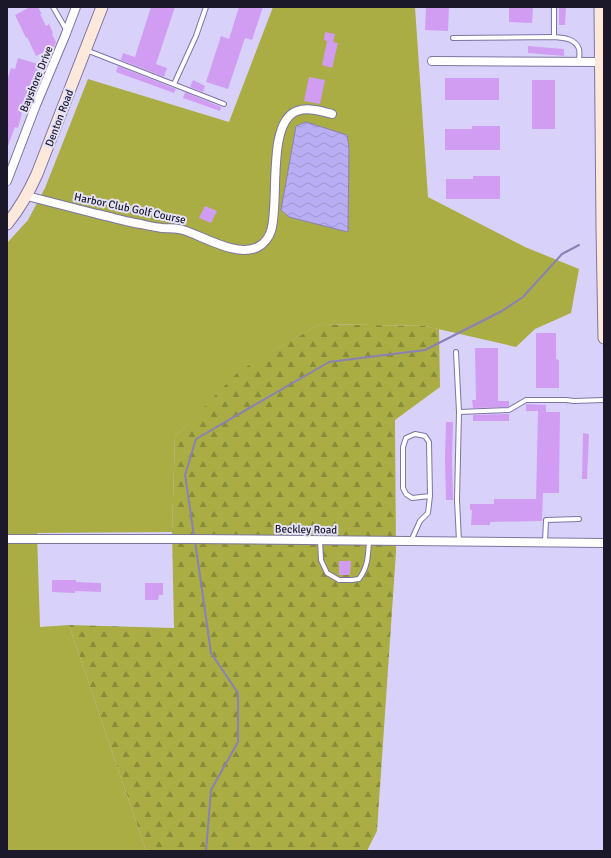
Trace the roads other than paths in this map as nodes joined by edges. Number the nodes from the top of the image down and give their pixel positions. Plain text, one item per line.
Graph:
1 (53, 7) edge
2 (76, 7) edge
3 (102, 7) edge
4 (206, 7) edge
5 (554, 7) edge
6 (600, 7) edge
7 (67, 32) junction
8 (554, 37) junction
9 (453, 38) dead end
10 (86, 50) junction
11 (432, 61) dead end
12 (579, 62) junction
13 (601, 62) junction
14 (174, 84) junction
15 (224, 104) dead end
16 (332, 114) dead end
17 (7, 181) edge
18 (27, 196) junction
19 (7, 224) edge
20 (604, 338) edge
21 (456, 352) dead end
22 (604, 400) edge
23 (459, 412) junction
24 (430, 496) junction
25 (579, 519) dead end
26 (7, 538) edge
27 (320, 540) junction
28 (369, 541) junction
29 (410, 541) junction
30 (459, 541) junction
31 (545, 542) junction
32 (604, 543) edge

1 - 7 lane
2 - 7 street, Bayshore Drive
3 - 10 street, Denton Road
4 - 14 lane
5 - 8 lane
6 - 13 street
7 - 17 street, Bayshore Drive
8 - 9 lane
8 - 12 lane
10 - 14 lane
10 - 18 street, Denton Road
11 - 12 street
12 - 13 street
13 - 20 street
14 - 15 lane
16 - 18 street, Harbor Club Golf Course
18 - 19 street, Denton Road
21 - 23 lane
22 - 23 lane
23 - 30 lane
24 - 24 lane
24 - 29 lane
25 - 31 lane
26 - 27 street, Beckley Road
27 - 28 street, Beckley Road
27 - 28 lane
28 - 29 street, Beckley Road
29 - 30 street, Beckley Road
30 - 31 street, Beckley Road
31 - 32 street, Beckley Road

